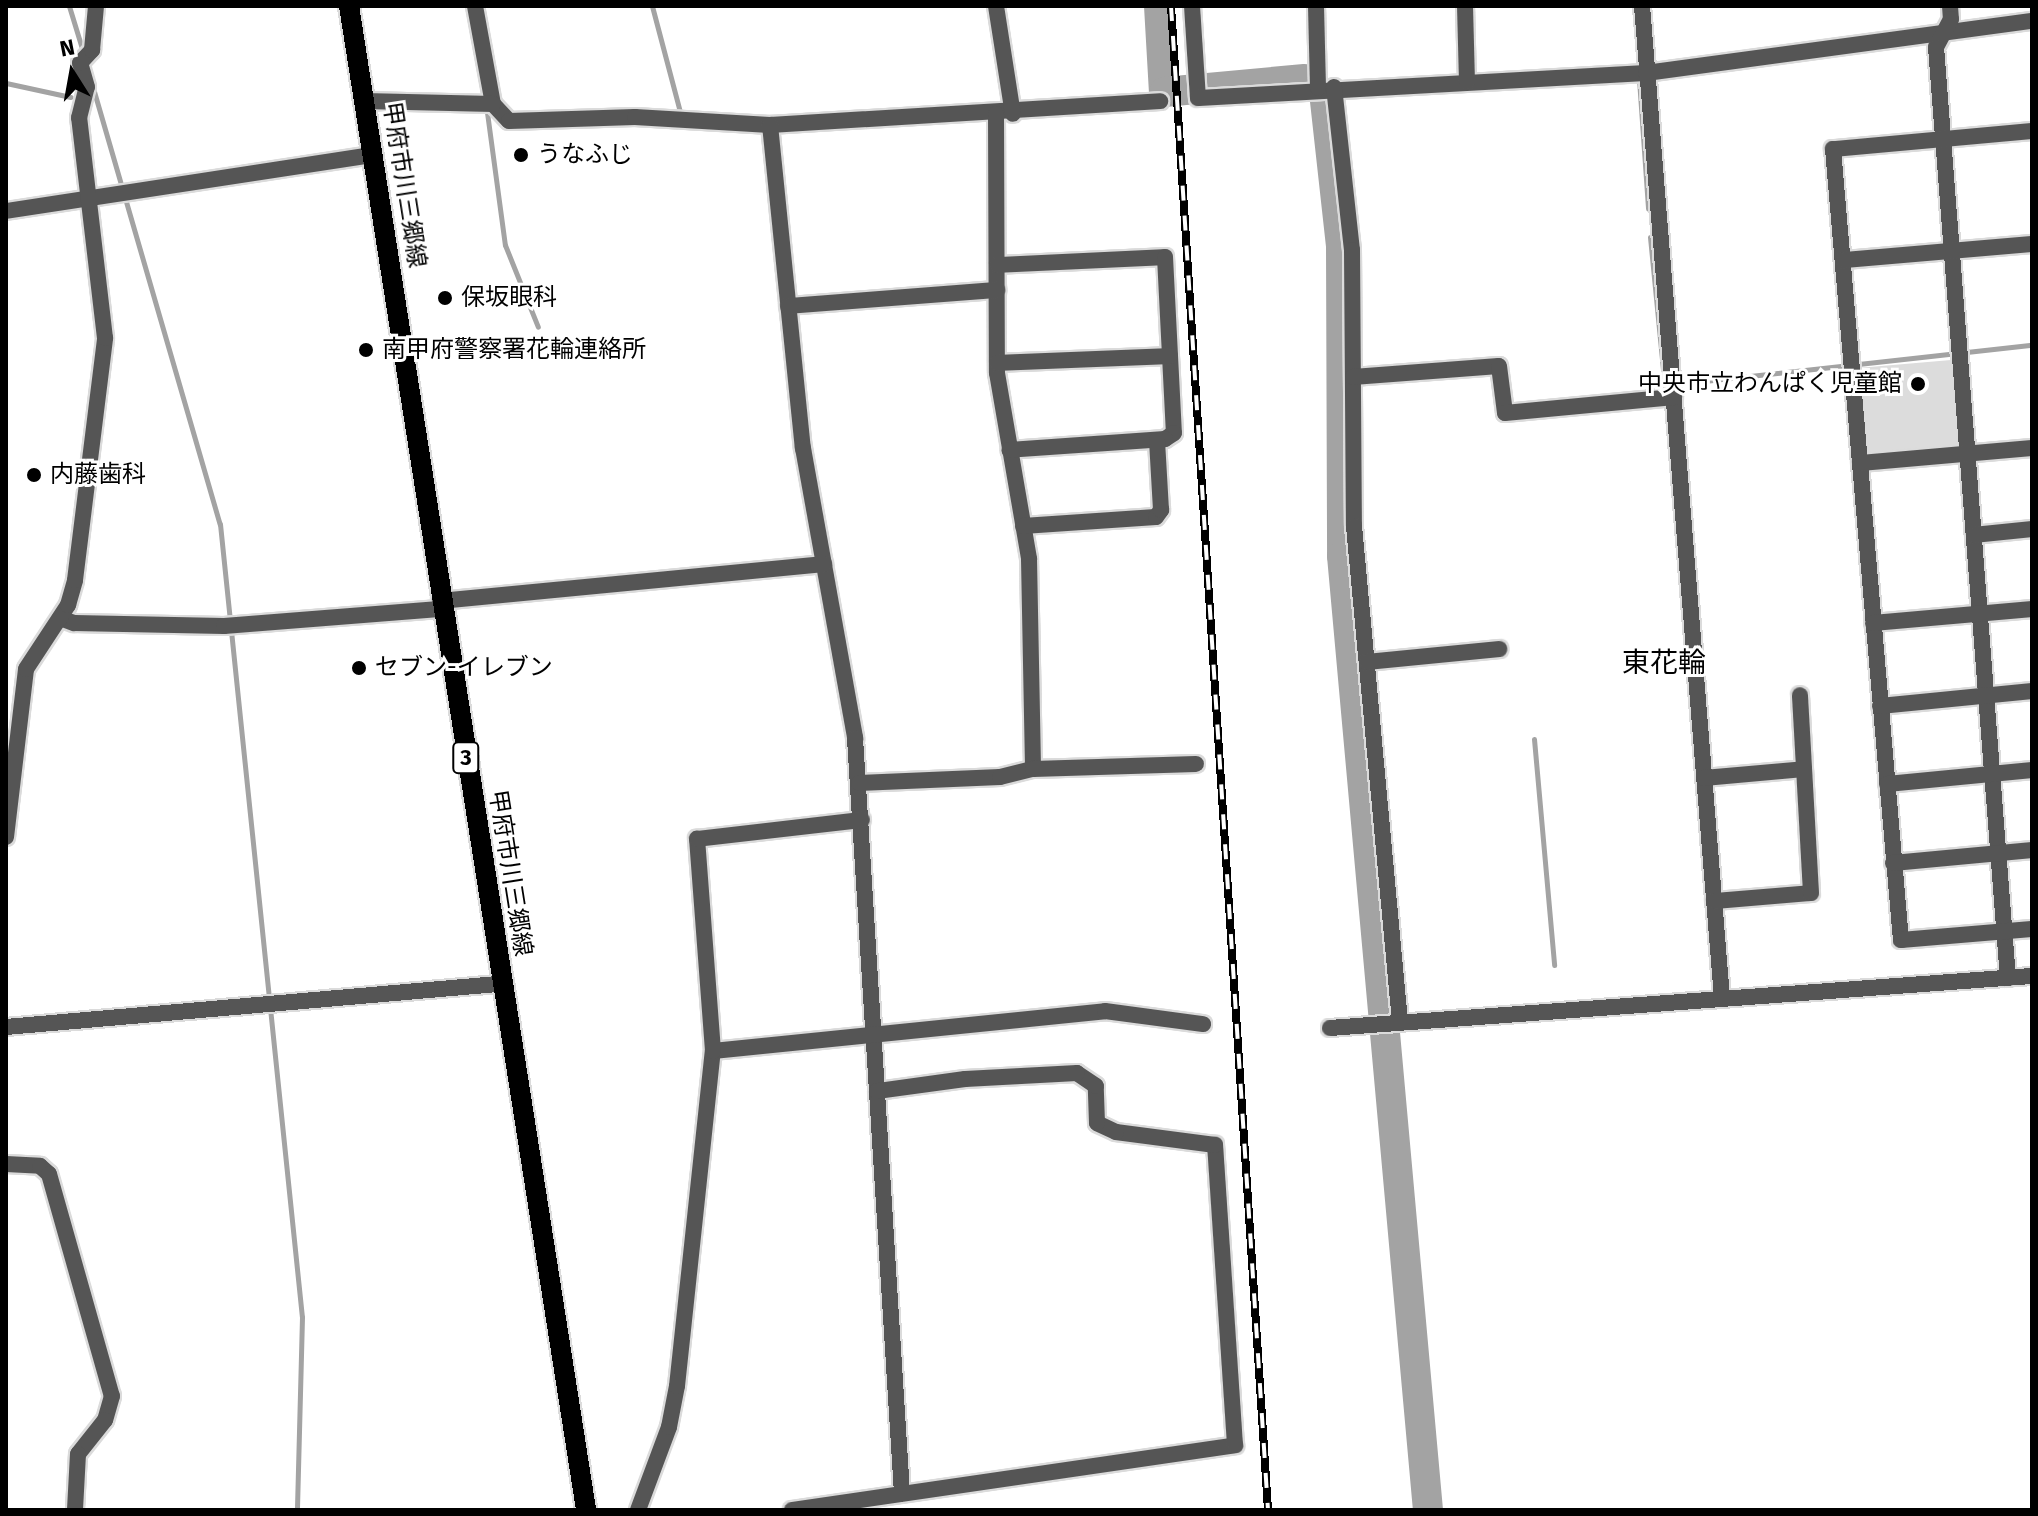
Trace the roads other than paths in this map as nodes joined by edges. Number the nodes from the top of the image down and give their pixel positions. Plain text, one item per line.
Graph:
1 (96, 6) edge
2 (349, 6) edge
3 (475, 6) edge
4 (996, 6) edge
5 (1192, 6) edge
6 (1316, 6) edge
7 (1465, 6) edge
8 (1642, 6) edge
9 (1950, 6) edge
10 (2032, 21) edge
11 (1945, 31) junction
12 (1646, 73) junction
13 (1467, 82) junction
14 (1326, 87) junction
15 (364, 101) junction
16 (1160, 101) dead end
17 (488, 104) junction
18 (1004, 114) junction
19 (770, 125) junction
20 (2032, 131) edge
21 (1943, 139) junction
22 (374, 155) junction
23 (86, 199) junction
24 (6, 211) edge
25 (2032, 244) edge
26 (1952, 251) junction
27 (1844, 260) junction
28 (997, 265) junction
29 (997, 290) junction
30 (788, 306) junction
31 (1170, 356) junction
32 (997, 363) junction
33 (1353, 377) junction
34 (1673, 391) junction
35 (1157, 440) junction
36 (2032, 448) edge
37 (1009, 450) junction
38 (1968, 454) junction
39 (1860, 463) junction
40 (1023, 526) junction
41 (2032, 529) edge
42 (1974, 535) junction
43 (824, 564) junction
44 (441, 605) junction
45 (2032, 609) edge
46 (1981, 614) junction
47 (60, 618) junction
48 (1873, 623) junction
49 (1499, 649) dead end
50 (1367, 662) junction
51 (2032, 691) edge
52 (1800, 695) dead end
53 (1987, 695) junction
54 (1880, 706) junction
55 (1196, 764) dead end
56 (1033, 769) junction
57 (1804, 769) junction
58 (2032, 770) edge
59 (1993, 774) junction
60 (1704, 778) junction
61 (859, 783) junction
62 (1887, 784) junction
63 (862, 820) junction
64 (6, 837) edge
65 (2032, 850) edge
66 (2000, 853) junction
67 (1893, 863) junction
68 (1714, 901) junction
69 (2032, 929) edge
70 (2005, 931) junction
71 (2032, 976) edge
72 (2008, 978) junction
73 (502, 984) junction
74 (1722, 998) junction
75 (1397, 1022) junction
76 (1203, 1024) dead end
77 (6, 1027) edge
78 (1330, 1028) dead end
79 (871, 1032) junction
80 (713, 1051) junction
81 (877, 1091) junction
82 (6, 1164) edge
83 (902, 1494) junction
84 (75, 1510) edge
85 (586, 1510) edge
86 (638, 1510) edge
87 (792, 1510) edge

1 - 23 street
2 - 15 main road, 甲府市川三郷線 / 3
3 - 17 street
4 - 18 street
5 - 14 street
6 - 14 street
7 - 13 street
8 - 12 street
9 - 11 street
10 - 11 street
11 - 12 street
11 - 21 street
12 - 13 street
12 - 34 street
13 - 14 street
14 - 33 street
15 - 17 street
15 - 22 main road, 甲府市川三郷線 / 3
16 - 18 street
17 - 19 street
18 - 19 street
18 - 28 street
19 - 30 street
20 - 21 street
21 - 26 street
21 - 27 street
22 - 23 street
22 - 44 main road, 甲府市川三郷線 / 3
23 - 24 street
23 - 47 street
25 - 26 street
26 - 27 street
26 - 38 street
27 - 39 street
28 - 29 street
28 - 31 street
29 - 30 street
29 - 32 street
30 - 43 street
31 - 32 street
31 - 35 street
32 - 37 street
33 - 34 street
33 - 50 street
34 - 60 street
35 - 37 street
35 - 40 street
36 - 38 street
37 - 40 street
38 - 39 street
38 - 42 street
39 - 48 street
40 - 56 street
41 - 42 street
42 - 46 street
43 - 44 street
43 - 61 street
44 - 47 street
44 - 73 main road, 甲府市川三郷線 / 3
45 - 46 street
46 - 48 street
46 - 53 street
47 - 64 street
48 - 54 street
49 - 50 street
50 - 75 street
51 - 53 street
52 - 57 street
53 - 54 street
53 - 59 street
54 - 62 street
55 - 56 street
56 - 61 street
57 - 60 street
57 - 68 street
58 - 59 street
59 - 62 street
59 - 66 street
60 - 68 street
61 - 63 street
62 - 67 street
63 - 79 street
63 - 80 street
65 - 66 street
66 - 67 street
66 - 70 street
67 - 70 street
68 - 74 street
69 - 70 street
70 - 72 street
71 - 72 street
72 - 74 street
73 - 77 street
73 - 85 main road, 甲府市川三郷線 / 3
74 - 75 street
75 - 78 street
76 - 79 street
79 - 80 street
79 - 81 street
80 - 86 street
81 - 83 street
81 - 83 street
82 - 84 street
83 - 87 street

